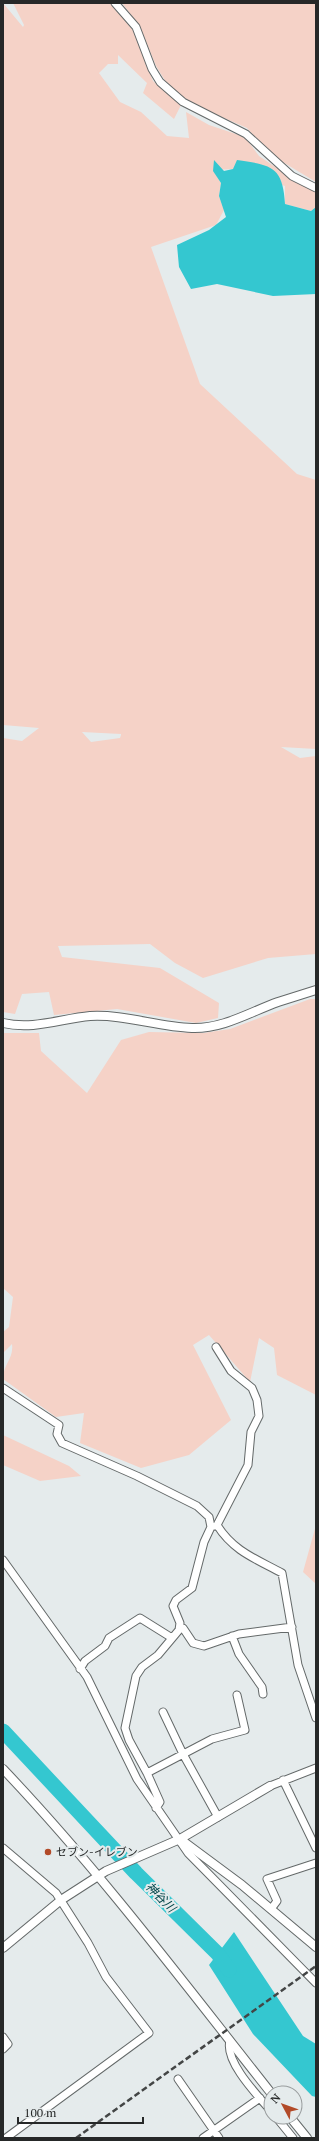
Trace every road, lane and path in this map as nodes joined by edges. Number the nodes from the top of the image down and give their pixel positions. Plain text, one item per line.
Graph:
1 (115, 3) edge
2 (316, 188) edge
3 (316, 990) edge
4 (3, 1023) edge
5 (216, 1347) dead end
6 (3, 1388) edge
7 (214, 1526) junction
8 (3, 1560) edge
9 (180, 1627) junction
10 (292, 1627) junction
11 (232, 1636) junction
12 (172, 1638) junction
13 (80, 1668) junction
14 (263, 1694) dead end
15 (237, 1695) dead end
16 (163, 1712) dead end
17 (316, 1718) edge
18 (183, 1754) junction
19 (316, 1768) edge
20 (3, 1769) edge
21 (147, 1773) junction
22 (283, 1780) junction
23 (270, 1786) joint
24 (156, 1808) junction
25 (218, 1817) junction
26 (180, 1839) junction
27 (3, 1848) edge
28 (316, 1848) edge
29 (316, 1863) edge
30 (98, 1876) junction
31 (61, 1900) junction
32 (271, 1909) junction
33 (316, 1947) edge
34 (3, 1948) edge
35 (316, 1983) edge
36 (3, 2037) edge
37 (230, 2041) junction
38 (3, 2049) edge
39 (178, 2079) dead end
40 (265, 2085) edge
41 (260, 2098) junction
42 (263, 2102) edge
43 (282, 2125) edge
44 (296, 2125) edge
45 (214, 2130) junction
46 (6, 2138) edge
47 (203, 2138) edge
48 (219, 2138) edge
49 (293, 2138) edge
50 (307, 2138) edge

1 - 2 street
3 - 4 street
5 - 7 street
6 - 7 street
7 - 9 street
7 - 10 street
8 - 13 street
9 - 11 street
9 - 12 street
10 - 11 street
10 - 17 street
11 - 14 street
12 - 13 street
12 - 21 street
13 - 24 street
15 - 18 street
16 - 18 street
18 - 21 street
18 - 25 street
19 - 22 street
20 - 30 street
21 - 24 street
22 - 23 street
22 - 28 street
23 - 25 street
24 - 26 street
25 - 26 street
26 - 30 street
26 - 32 street
26 - 35 street
27 - 31 street
29 - 32 street
30 - 31 street
30 - 37 street
31 - 34 street
31 - 46 street
32 - 33 street
36 - 38 street
37 - 40 street
37 - 41 street
39 - 45 street
41 - 42 street
41 - 45 street
43 - 49 street
44 - 50 street
45 - 47 street
45 - 48 street

